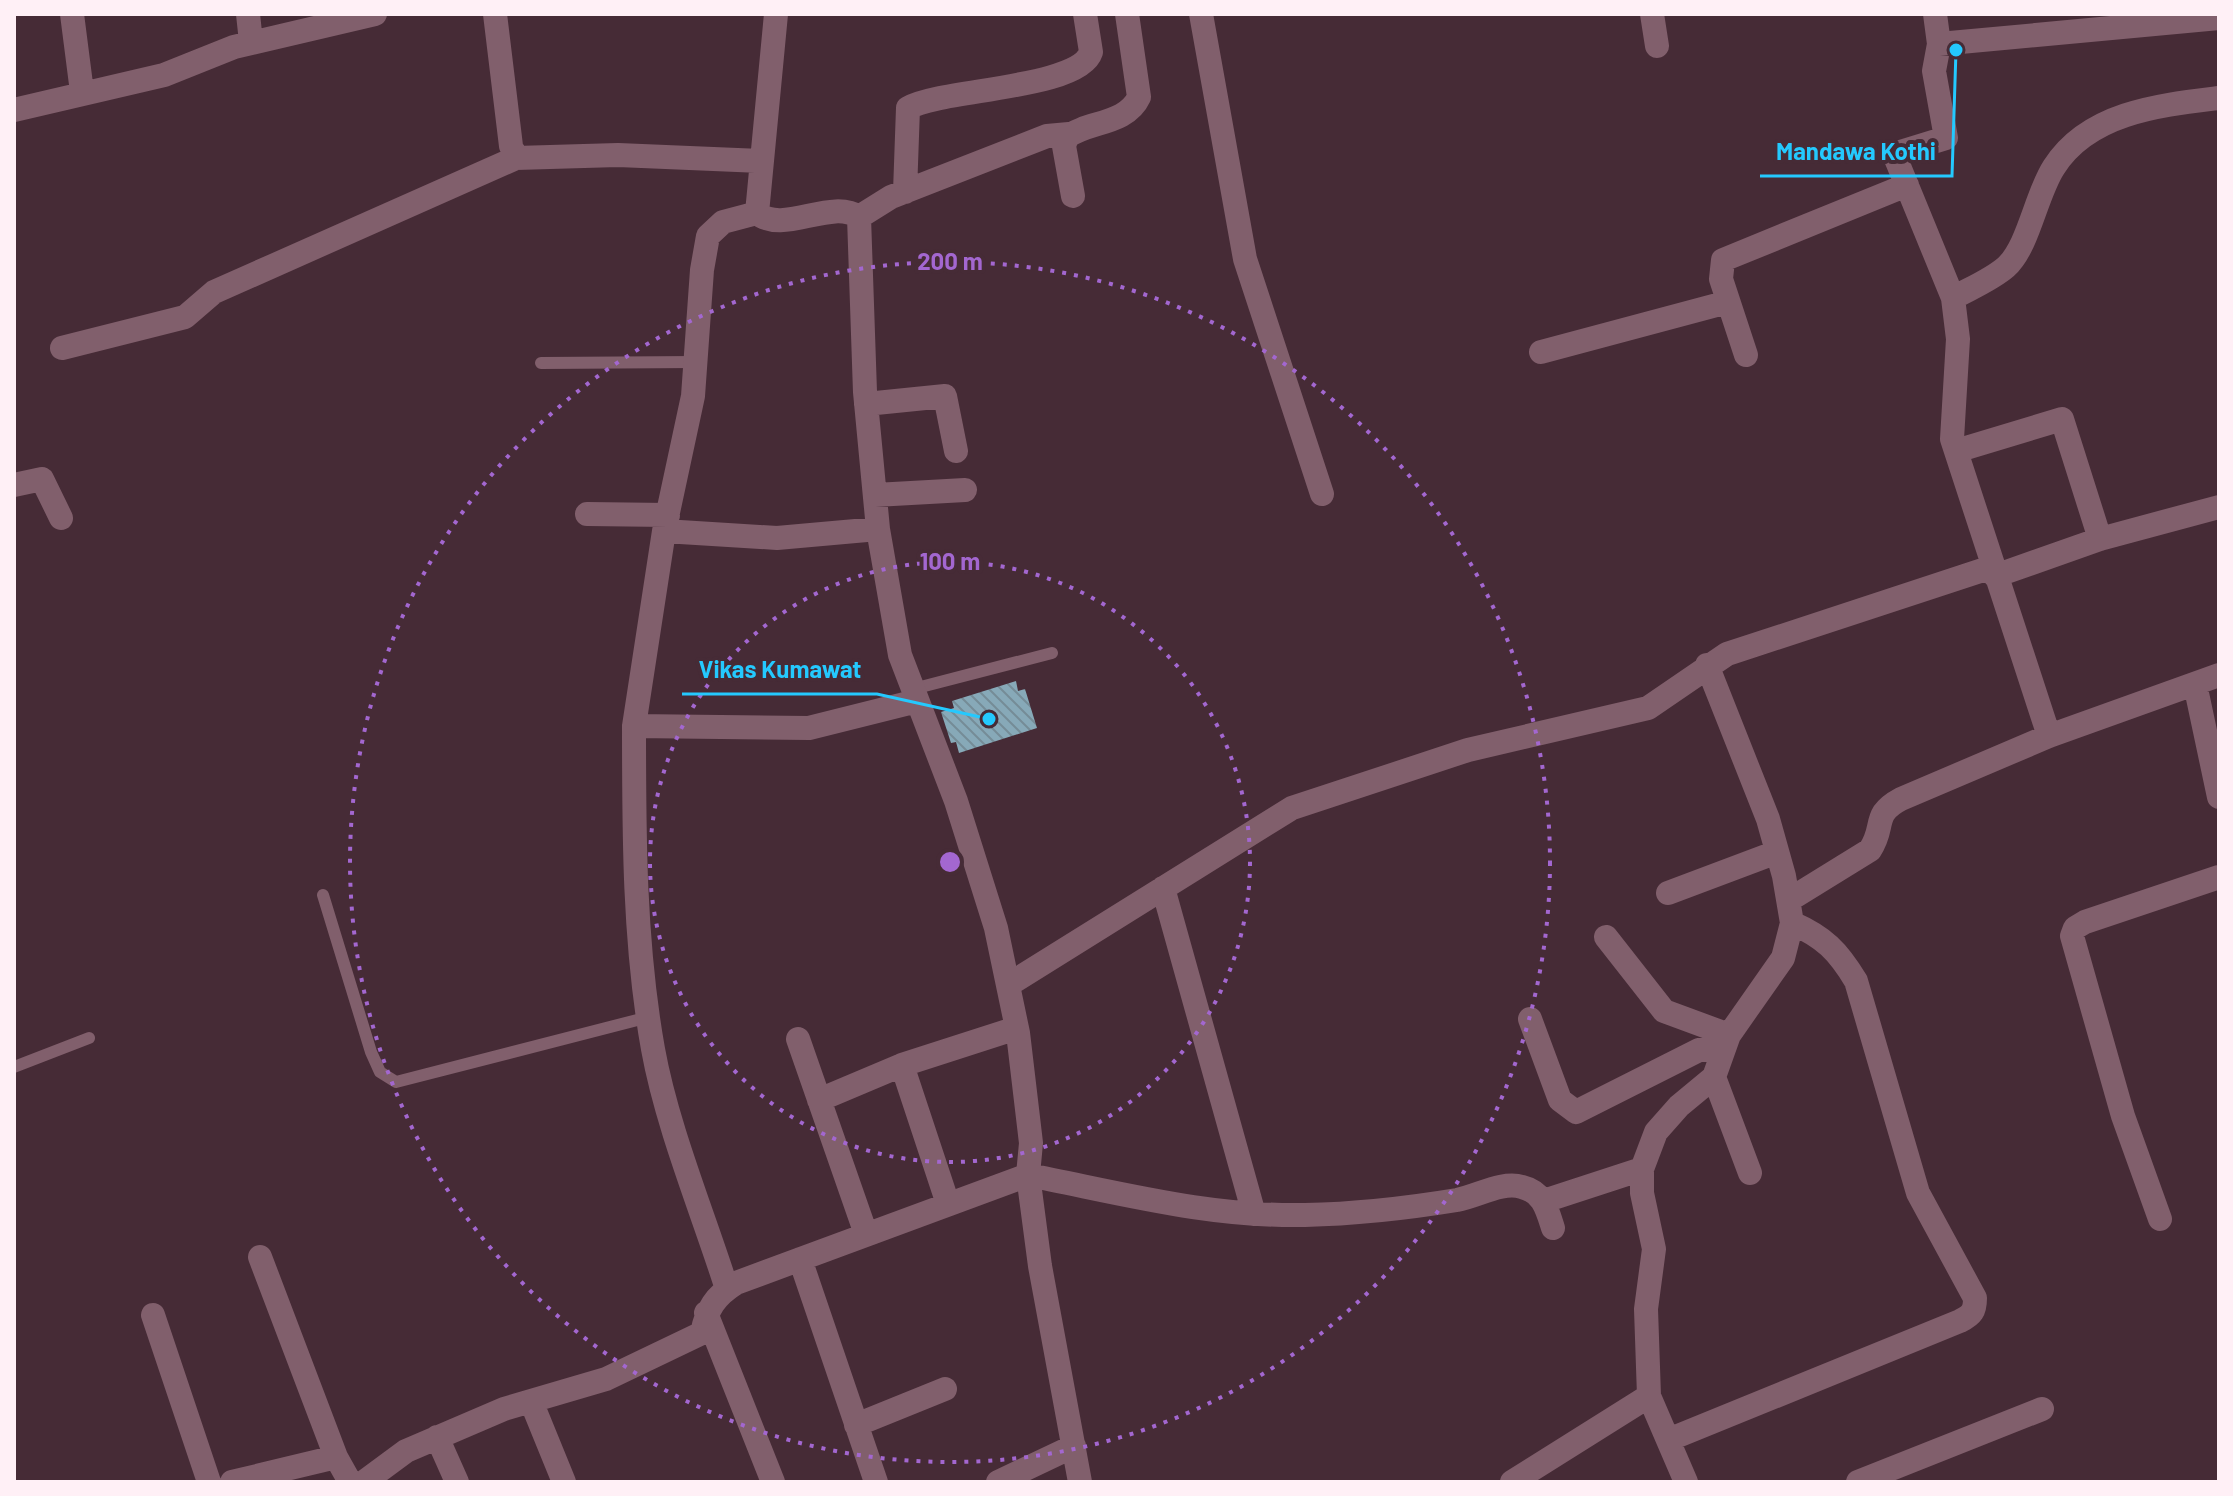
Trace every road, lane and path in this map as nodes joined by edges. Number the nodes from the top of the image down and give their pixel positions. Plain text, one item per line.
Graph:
1 (72, 14) edge
2 (248, 14) edge
3 (375, 14) edge
4 (495, 14) edge
5 (776, 14) edge
6 (1085, 14) edge
7 (1127, 14) edge
8 (1201, 14) edge
9 (1652, 14) edge
10 (1935, 14) edge
11 (2219, 18) edge
12 (251, 42) junction
13 (1939, 44) junction
14 (1657, 46) dead end
15 (82, 92) junction
16 (2219, 98) edge
17 (14, 110) edge
18 (1069, 134) junction
19 (516, 158) junction
20 (761, 161) junction
21 (1907, 185) junction
22 (905, 192) junction
23 (1073, 196) dead end
24 (757, 213) junction
25 (859, 217) junction
26 (1953, 298) junction
27 (1728, 302) junction
28 (62, 348) dead end
29 (1541, 352) dead end
30 (1746, 355) dead end
31 (696, 362) junction
32 (541, 363) dead end
33 (866, 404) junction
34 (956, 451) dead end
35 (1956, 451) junction
36 (14, 485) edge
37 (965, 490) dead end
38 (1322, 494) dead end
39 (875, 495) junction
40 (2219, 507) edge
41 (587, 514) dead end
42 (61, 518) dead end
43 (666, 523) junction
44 (878, 529) junction
45 (2100, 539) junction
46 (1994, 572) junction
47 (1052, 653) dead end
48 (1707, 665) junction
49 (2219, 675) edge
50 (2195, 684) junction
51 (915, 695) junction
52 (634, 726) junction
53 (2049, 736) junction
54 (2219, 797) edge
55 (1777, 852) junction
56 (2219, 877) edge
57 (1163, 888) junction
58 (1668, 893) dead end
59 (323, 895) dead end
60 (1790, 912) junction
61 (1606, 937) dead end
62 (1008, 985) junction
63 (649, 1017) junction
64 (1530, 1019) dead end
65 (1017, 1028) junction
66 (89, 1038) dead end
67 (798, 1039) dead end
68 (1726, 1041) junction
69 (902, 1065) junction
70 (14, 1067) edge
71 (1714, 1077) junction
72 (819, 1100) junction
73 (1642, 1169) junction
74 (1750, 1173) dead end
75 (1028, 1175) junction
76 (1544, 1201) junction
77 (948, 1204) junction
78 (1254, 1214) junction
79 (2160, 1219) dead end
80 (1553, 1228) dead end
81 (866, 1234) junction
82 (260, 1257) dead end
83 (800, 1259) junction
84 (727, 1289) junction
85 (706, 1313) junction
86 (153, 1315) dead end
87 (945, 1389) dead end
88 (1649, 1396) junction
89 (531, 1401) junction
90 (2042, 1409) dead end
91 (856, 1425) junction
92 (437, 1437) junction
93 (1668, 1440) junction
94 (1074, 1446) junction
95 (336, 1457) junction
96 (209, 1482) edge
97 (232, 1482) edge
98 (350, 1482) edge
99 (364, 1482) edge
100 (457, 1482) edge
101 (564, 1482) edge
102 (773, 1482) edge
103 (876, 1482) edge
104 (998, 1482) edge
105 (1080, 1482) edge
106 (1512, 1482) edge
107 (1686, 1482) edge
108 (1858, 1482) edge

1 - 15 street
2 - 12 street
3 - 12 street
4 - 19 street
5 - 20 street
6 - 22 street
7 - 18 street
8 - 38 street
9 - 14 street
10 - 13 street
11 - 13 street
12 - 15 street
13 - 21 street
15 - 17 street
16 - 26 street
18 - 22 street
18 - 23 street
19 - 20 street
19 - 28 street
20 - 24 street
21 - 26 street
21 - 27 street
22 - 25 street
24 - 25 street
24 - 31 street
25 - 33 street
26 - 35 street
27 - 29 street
27 - 30 street
31 - 32 lane
31 - 43 street
33 - 34 street
33 - 39 street
35 - 45 street
35 - 46 street
36 - 42 street
37 - 39 street
39 - 44 street
40 - 45 street
41 - 43 street
43 - 44 street
43 - 52 street
44 - 51 street
45 - 46 street
46 - 48 street
46 - 53 street
47 - 51 lane
48 - 55 street
48 - 57 street
49 - 50 street
50 - 53 street
50 - 54 street
51 - 52 street
51 - 62 street
52 - 63 street
53 - 60 street
55 - 58 street
55 - 60 street
56 - 79 street
57 - 62 street
57 - 78 street
59 - 63 lane
60 - 68 street
60 - 93 street
61 - 68 street
62 - 65 street
63 - 84 street
64 - 68 street
65 - 69 street
65 - 75 street
66 - 70 lane
67 - 72 street
68 - 71 street
69 - 72 street
69 - 77 street
71 - 73 street
71 - 74 street
72 - 81 street
73 - 76 street
73 - 88 street
75 - 77 street
75 - 78 street
75 - 94 street
76 - 78 street
76 - 80 street
77 - 81 street
81 - 83 street
82 - 95 street
83 - 84 street
83 - 91 street
84 - 85 street
85 - 89 street
85 - 102 street
86 - 96 street
87 - 91 street
88 - 93 street
88 - 106 street
89 - 92 street
89 - 101 street
90 - 108 street
91 - 103 street
92 - 99 street
92 - 100 street
93 - 107 street
94 - 104 street
94 - 105 street
95 - 97 street
95 - 98 street

